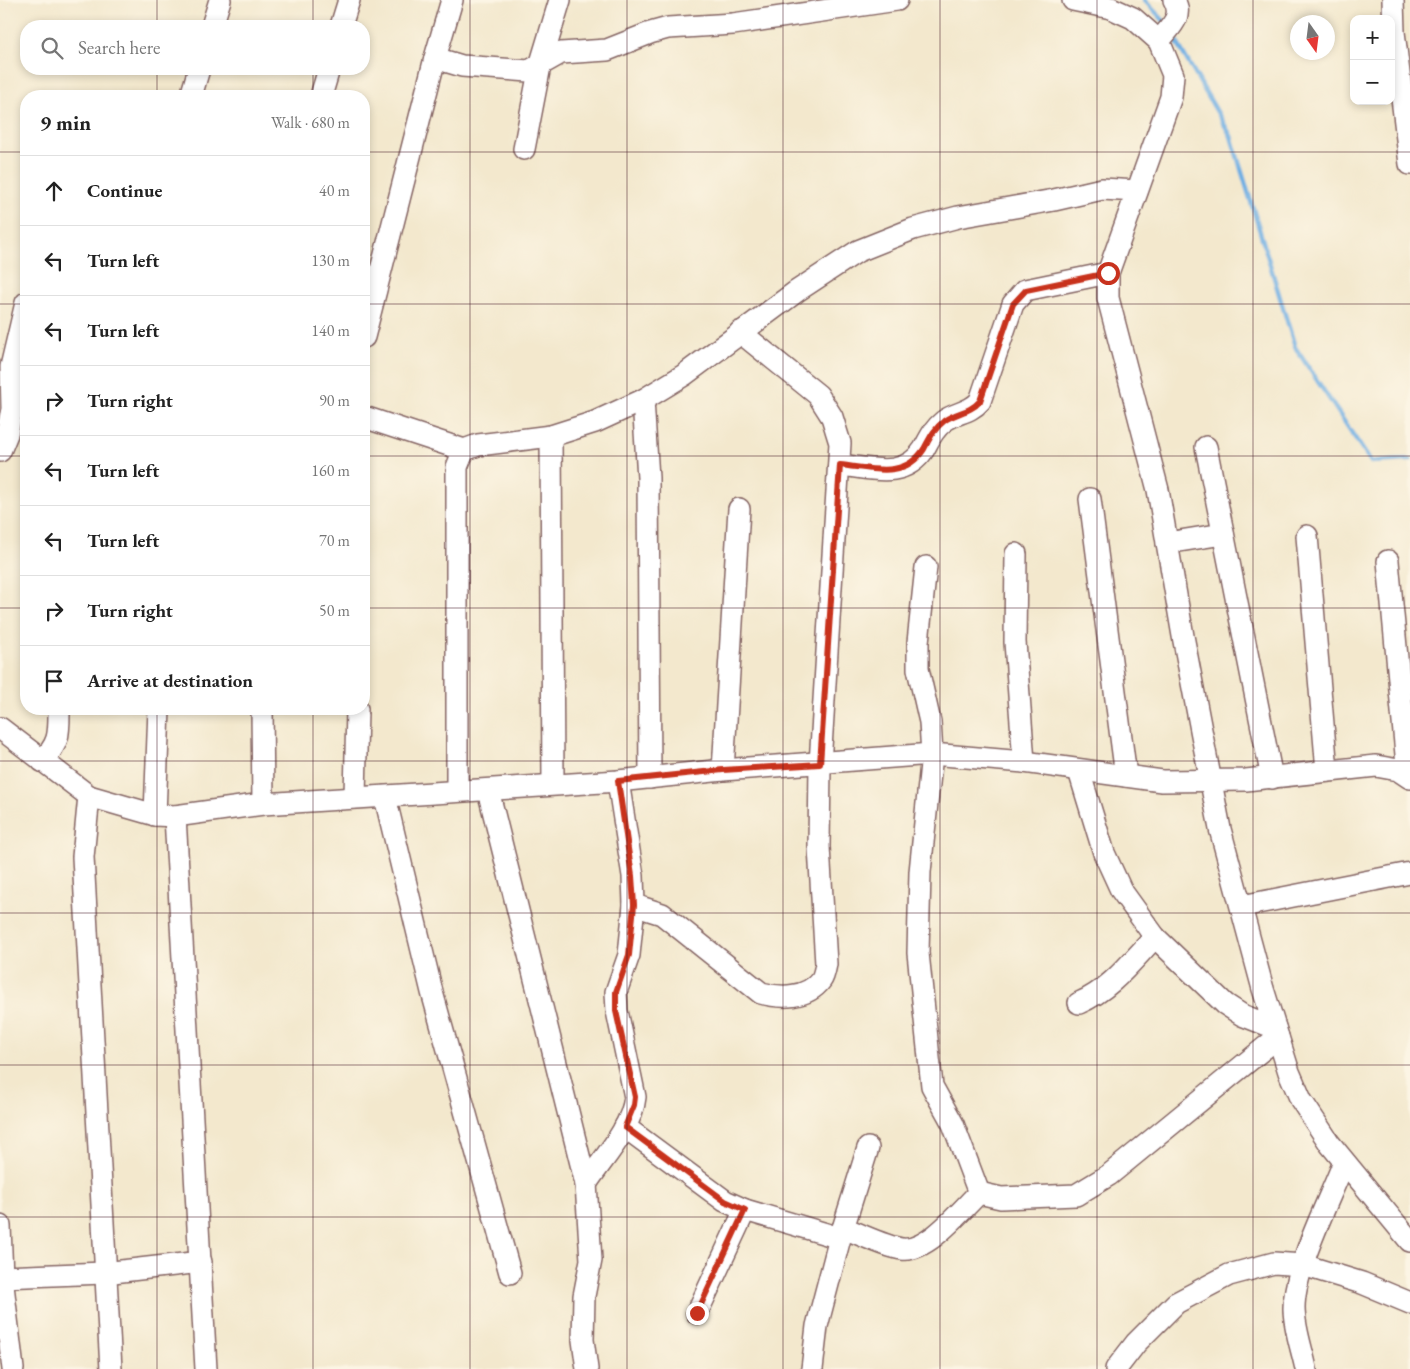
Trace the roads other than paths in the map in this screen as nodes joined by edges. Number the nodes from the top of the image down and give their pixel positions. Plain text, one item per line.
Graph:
1 (220, 0) edge
2 (349, 0) edge
3 (452, 0) edge
4 (560, 0) edge
5 (897, 0) edge
6 (1073, 0) edge
7 (1174, 0) edge
8 (1393, 0) edge
9 (214, 20) edge
10 (344, 20) edge
11 (1402, 32) edge
12 (1159, 41) junction
13 (435, 58) junction
14 (540, 66) junction
15 (197, 75) edge
16 (327, 75) edge
17 (193, 90) edge
18 (323, 90) edge
19 (524, 149) dead end
20 (1410, 164) edge
21 (1137, 191) junction
22 (1108, 273) junction
23 (370, 313) edge
24 (20, 330) edge
25 (740, 332) junction
26 (643, 400) junction
27 (370, 419) edge
28 (551, 436) junction
29 (1206, 447) dead end
30 (464, 450) junction
31 (0, 451) edge
32 (840, 465) junction
33 (1090, 499) dead end
34 (739, 509) dead end
35 (1223, 534) junction
36 (1307, 536) dead end
37 (1167, 543) junction
38 (1016, 554) dead end
39 (1388, 561) dead end
40 (926, 567) dead end
41 (60, 715) edge
42 (159, 715) edge
43 (262, 715) edge
44 (357, 715) edge
45 (0, 728) edge
46 (932, 754) junction
47 (42, 761) junction
48 (1024, 762) junction
49 (820, 764) junction
50 (723, 770) junction
51 (1079, 771) junction
52 (1327, 771) junction
53 (1126, 776) junction
54 (1409, 777) edge
55 (650, 778) junction
56 (1272, 778) junction
57 (618, 781) junction
58 (1210, 781) junction
59 (553, 784) junction
60 (457, 790) junction
61 (488, 790) junction
62 (89, 796) junction
63 (355, 797) junction
64 (385, 797) junction
65 (263, 804) junction
66 (165, 815) junction
67 (1410, 873) edge
68 (634, 905) junction
69 (1242, 906) junction
70 (1155, 937) junction
71 (1080, 1003) dead end
72 (1276, 1033) junction
73 (625, 1127) junction
74 (868, 1148) dead end
75 (1344, 1162) junction
76 (586, 1184) junction
77 (978, 1193) junction
78 (745, 1210) junction
79 (0, 1226) edge
80 (841, 1233) junction
81 (1410, 1241) edge
82 (201, 1262) junction
83 (1, 1264) edge
84 (1303, 1265) junction
85 (104, 1273) junction
86 (510, 1273) dead end
87 (1410, 1304) edge
88 (697, 1313) dead end
89 (13, 1369) edge
90 (110, 1369) edge
91 (206, 1369) edge
92 (587, 1369) edge
93 (812, 1369) edge
94 (1116, 1369) edge
95 (1306, 1369) edge

1 - 9 street
2 - 10 street
3 - 13 street
4 - 14 street
5 - 14 street
6 - 12 street
7 - 12 street
8 - 11 street
11 - 20 street
12 - 21 street
13 - 14 street
13 - 23 street
14 - 19 street
15 - 17 street
16 - 18 street
21 - 22 street
21 - 25 street
22 - 32 street
22 - 37 street
24 - 31 street
25 - 26 street
25 - 32 street
26 - 28 street
26 - 55 street
27 - 30 street
28 - 30 street
28 - 59 street
29 - 35 street
30 - 60 street
32 - 49 street
33 - 53 street
34 - 50 street
35 - 37 street
35 - 56 street
36 - 52 street
37 - 58 street
38 - 48 street
39 - 54 street
40 - 46 street
41 - 47 street
42 - 66 street
43 - 65 street
44 - 63 street
45 - 47 street
46 - 48 street
46 - 49 street
46 - 77 street
47 - 62 street
48 - 51 street
49 - 50 street
49 - 68 street
50 - 55 street
51 - 53 street
51 - 70 street
52 - 54 street
52 - 56 street
53 - 58 street
55 - 57 street
56 - 58 street
57 - 59 street
57 - 68 street
58 - 69 street
59 - 61 street
60 - 61 street
60 - 64 street
61 - 76 street
62 - 66 street
62 - 85 street
63 - 64 street
63 - 65 street
64 - 86 street
65 - 66 street
66 - 82 street
67 - 69 street
68 - 73 street
69 - 72 street
70 - 71 street
70 - 72 street
72 - 75 street
72 - 77 street
73 - 76 street
73 - 78 street
74 - 80 street
75 - 81 street
75 - 84 street
76 - 92 street
77 - 80 street
78 - 80 street
78 - 88 street
79 - 83 street
80 - 93 street
82 - 85 street
82 - 91 street
83 - 85 street
83 - 89 street
84 - 87 street
84 - 94 street
84 - 95 street
85 - 90 street

